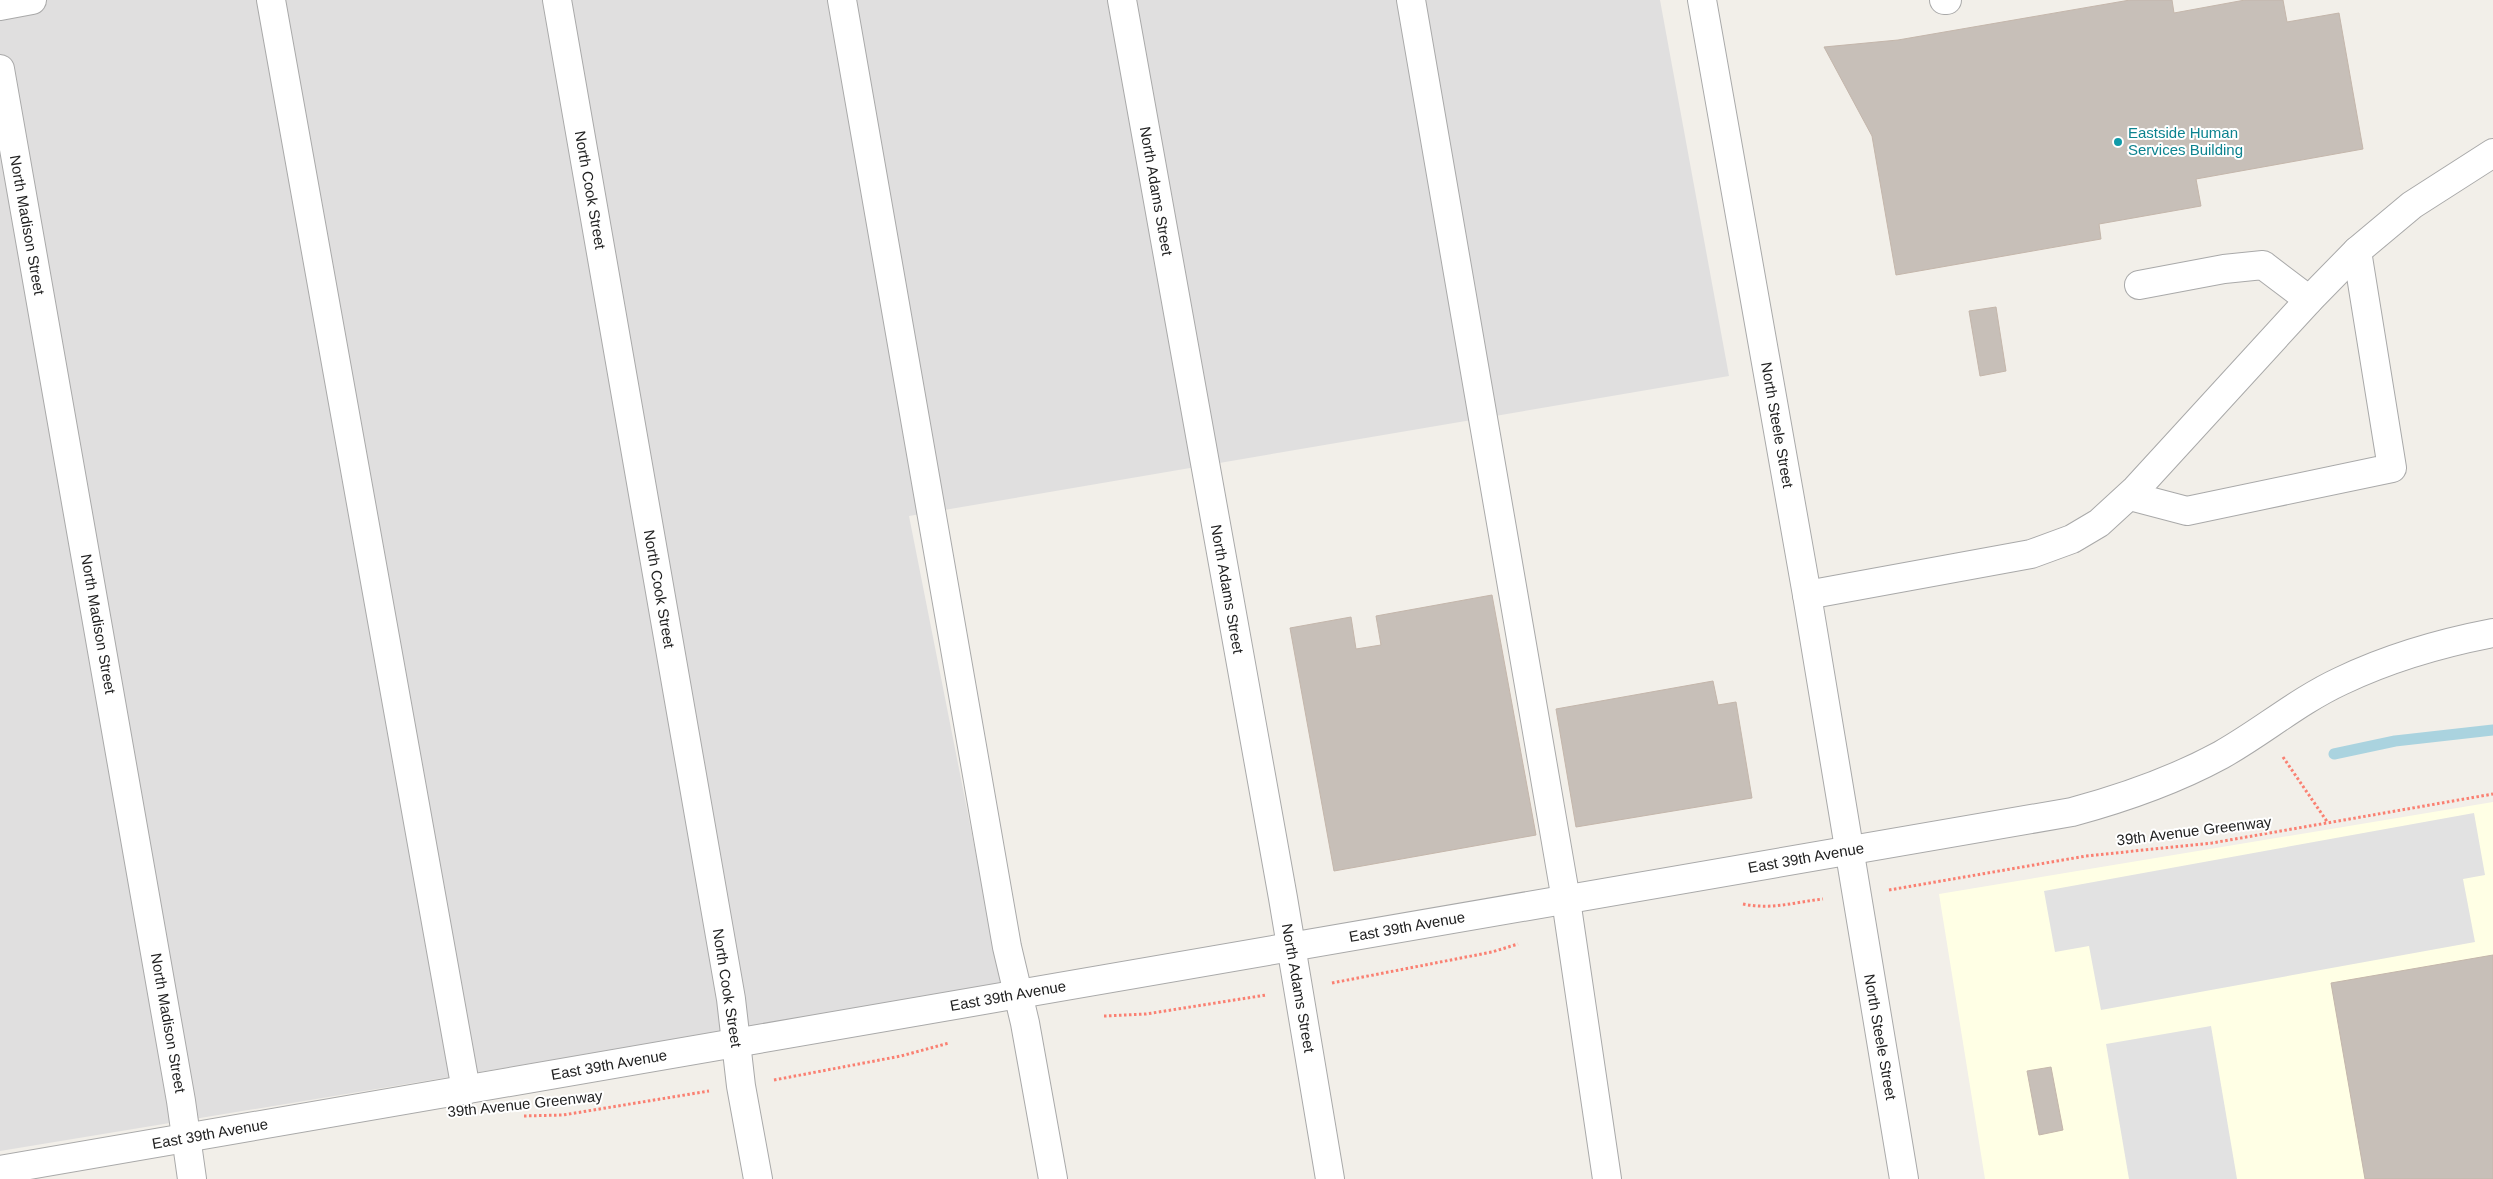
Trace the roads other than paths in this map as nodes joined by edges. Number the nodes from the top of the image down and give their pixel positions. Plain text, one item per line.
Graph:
1 (32, 0) edge
2 (271, 0) edge
3 (557, 0) edge
4 (842, 0) edge
5 (1122, 0) edge
6 (1411, 0) edge
7 (1702, 0) edge
8 (0, 6) edge
9 (0, 69) edge
10 (2493, 153) edge
11 (2357, 251) junction
12 (2139, 285) dead end
13 (2309, 300) junction
14 (2130, 496) junction
15 (1806, 595) junction
16 (2493, 633) edge
17 (1849, 850) junction
18 (1566, 900) junction
19 (1291, 948) junction
20 (1018, 994) junction
21 (736, 1043) junction
22 (466, 1090) junction
23 (186, 1138) junction
24 (0, 1170) edge
25 (192, 1179) edge
26 (758, 1179) edge
27 (1053, 1179) edge
28 (1330, 1179) edge
29 (1608, 1179) edge
30 (1904, 1179) edge

1 - 8 street
2 - 22 street
3 - 21 street, North Cook Street
4 - 20 street
5 - 19 street, North Adams Street
6 - 18 street
7 - 15 street, North Steele Street
9 - 23 street, North Madison Street
10 - 11 street
11 - 13 street
11 - 14 street
12 - 13 street
13 - 14 street
14 - 15 street
15 - 17 street, North Steele Street
16 - 17 street, East 39th Avenue
17 - 18 street, East 39th Avenue
17 - 30 street, North Steele Street
18 - 19 street, East 39th Avenue
18 - 29 street
19 - 20 street, East 39th Avenue
19 - 28 street, North Adams Street
20 - 21 street, East 39th Avenue
20 - 27 street
21 - 22 street, East 39th Avenue
21 - 26 street, North Cook Street
22 - 23 street, East 39th Avenue
23 - 24 street, East 39th Avenue
23 - 25 street, North Madison Street

